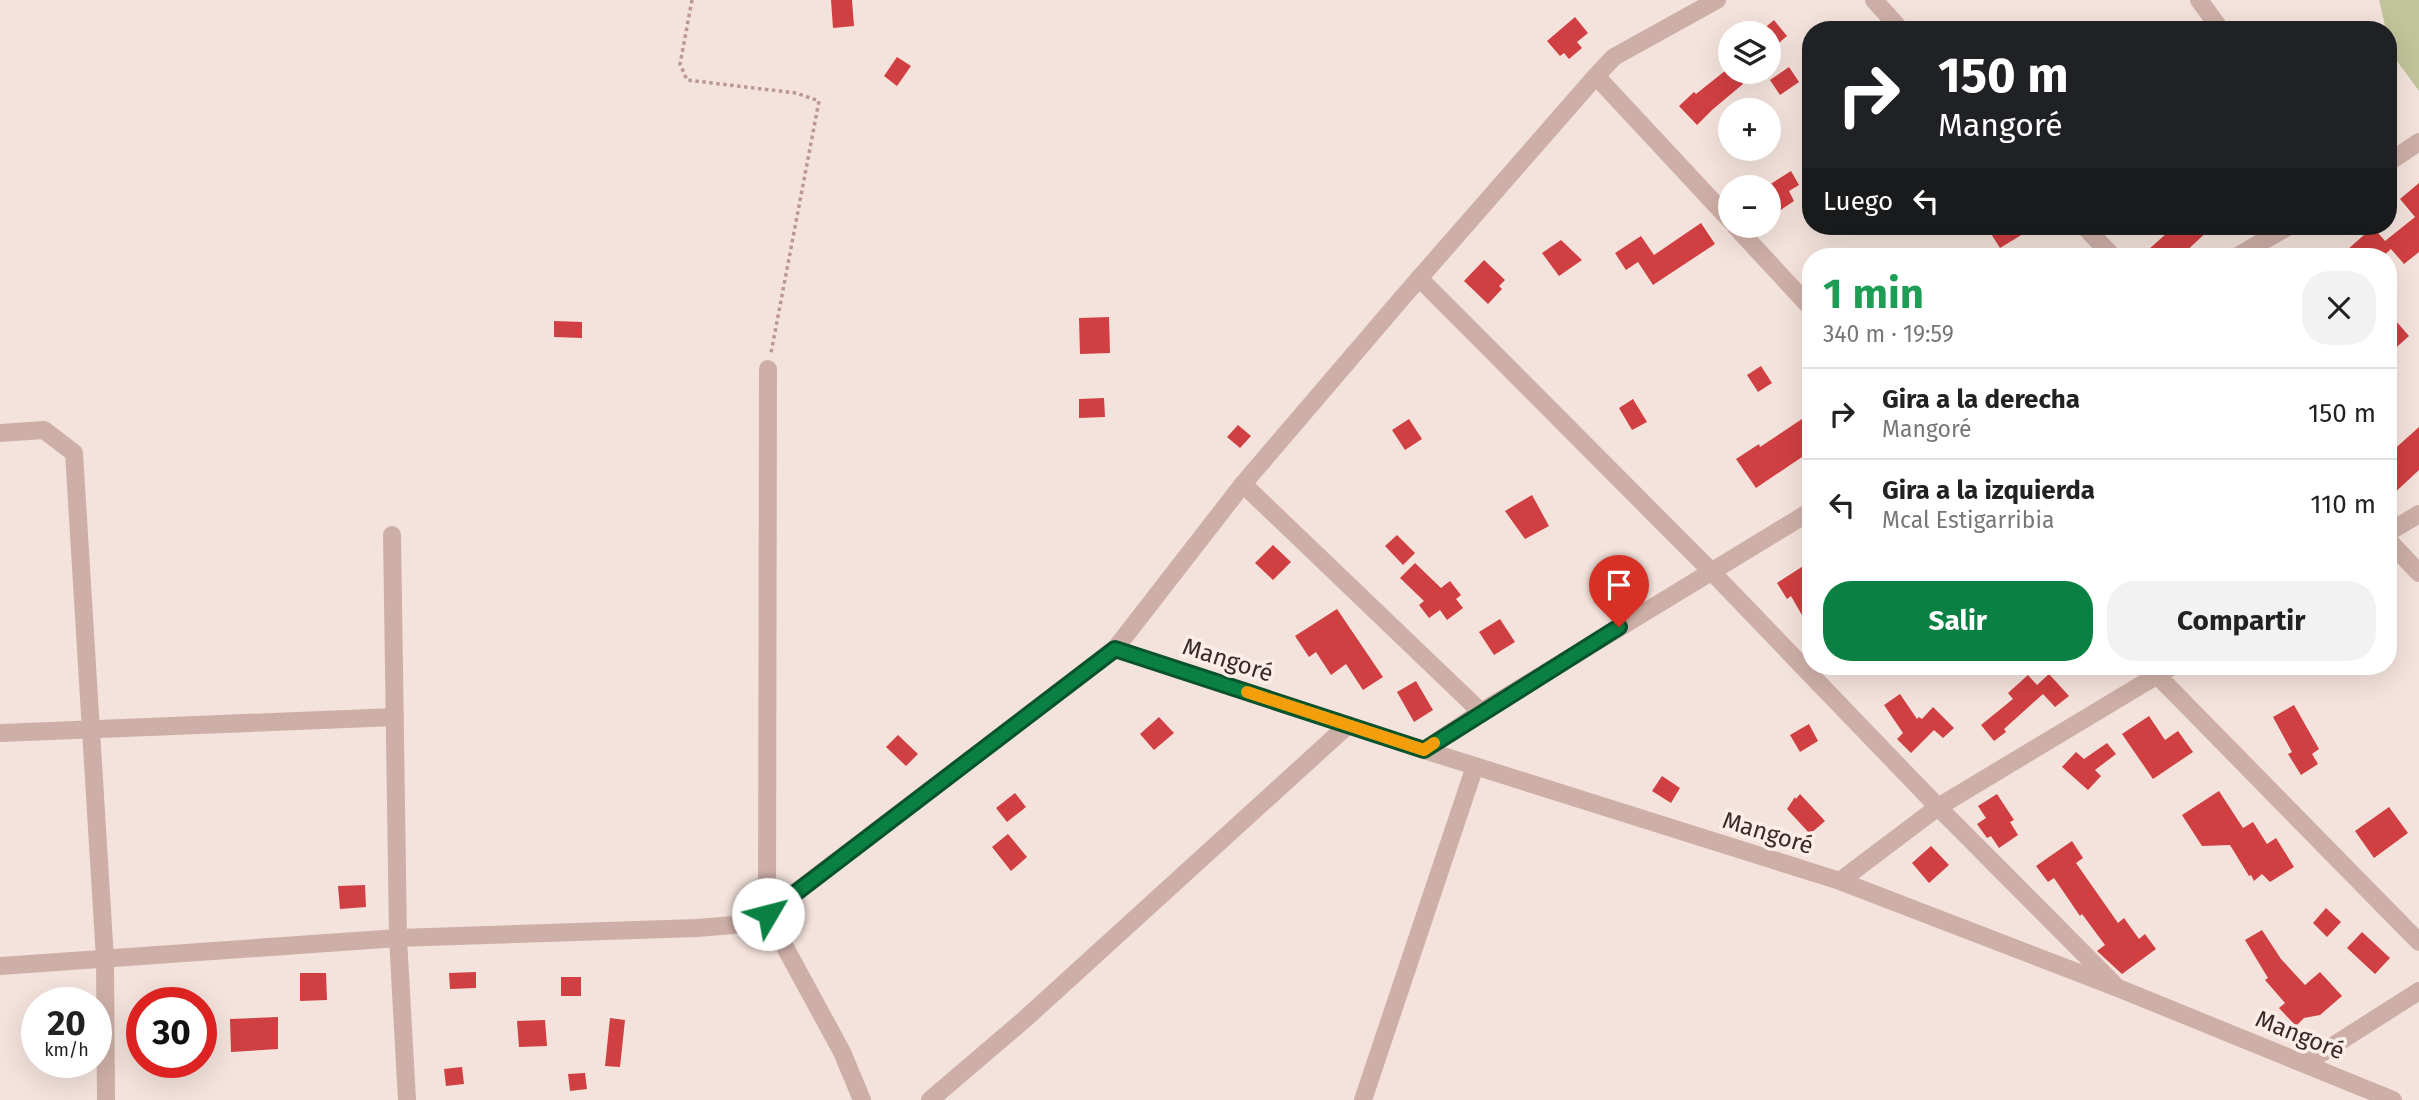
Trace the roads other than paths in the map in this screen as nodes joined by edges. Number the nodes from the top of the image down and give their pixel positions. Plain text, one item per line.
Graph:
1 (1717, 0) edge
2 (1874, 0) edge
3 (2199, 0) edge
4 (1893, 21) edge
5 (2214, 21) edge
6 (1596, 76) junction
7 (2419, 142) edge
8 (2397, 157) edge
9 (1718, 207) edge
10 (2092, 235) edge
11 (2274, 235) edge
12 (1746, 238) edge
13 (2105, 248) edge
14 (2251, 248) edge
15 (1419, 278) junction
16 (1802, 297) edge
17 (768, 369) road end
18 (0, 433) edge
19 (1243, 484) junction
20 (2419, 514) edge
21 (1802, 516) edge
22 (2397, 527) edge
23 (392, 536) dead end
24 (2397, 550) edge
25 (1711, 571) junction
26 (2419, 573) edge
27 (1115, 649) junction
28 (1802, 666) edge
29 (1811, 675) edge
30 (2151, 675) edge
31 (2164, 675) edge
32 (1481, 712) junction
33 (395, 717) junction
34 (1348, 726) junction
35 (90, 729) junction
36 (0, 733) edge
37 (1424, 750) junction
38 (1475, 766) junction
39 (1938, 807) junction
40 (1840, 881) junction
41 (768, 914) junction
42 (397, 938) junction
43 (2419, 942) edge
44 (105, 959) junction
45 (0, 965) edge
46 (2118, 988) junction
47 (2419, 991) edge
48 (2306, 1063) junction
49 (106, 1100) edge
50 (407, 1100) edge
51 (862, 1100) edge
52 (930, 1100) edge
53 (1363, 1100) edge
54 (2393, 1100) edge

1 - 6 street
2 - 4 street
3 - 5 street
6 - 9 street
6 - 15 street
7 - 8 street
10 - 13 street
11 - 14 street
12 - 16 street
15 - 19 street
15 - 25 street
17 - 41 street
18 - 35 street
19 - 27 street
19 - 32 street
20 - 22 street
21 - 25 street
23 - 33 street
24 - 26 street
25 - 28 street
25 - 32 street
27 - 34 street, Mangoré
27 - 41 street
29 - 39 street
30 - 39 street
31 - 43 street
32 - 37 street
33 - 35 street
33 - 42 street
34 - 37 street, Mangoré
34 - 52 street
35 - 36 street
35 - 44 street
37 - 38 street, Mangoré
38 - 40 street, Mangoré
38 - 53 street
39 - 40 street
39 - 46 street
40 - 46 street, Mangoré
41 - 42 street
41 - 51 street
42 - 44 street
42 - 50 street
44 - 45 street
44 - 49 street
46 - 48 street, Mangoré
47 - 48 street
48 - 54 street, Mangoré

